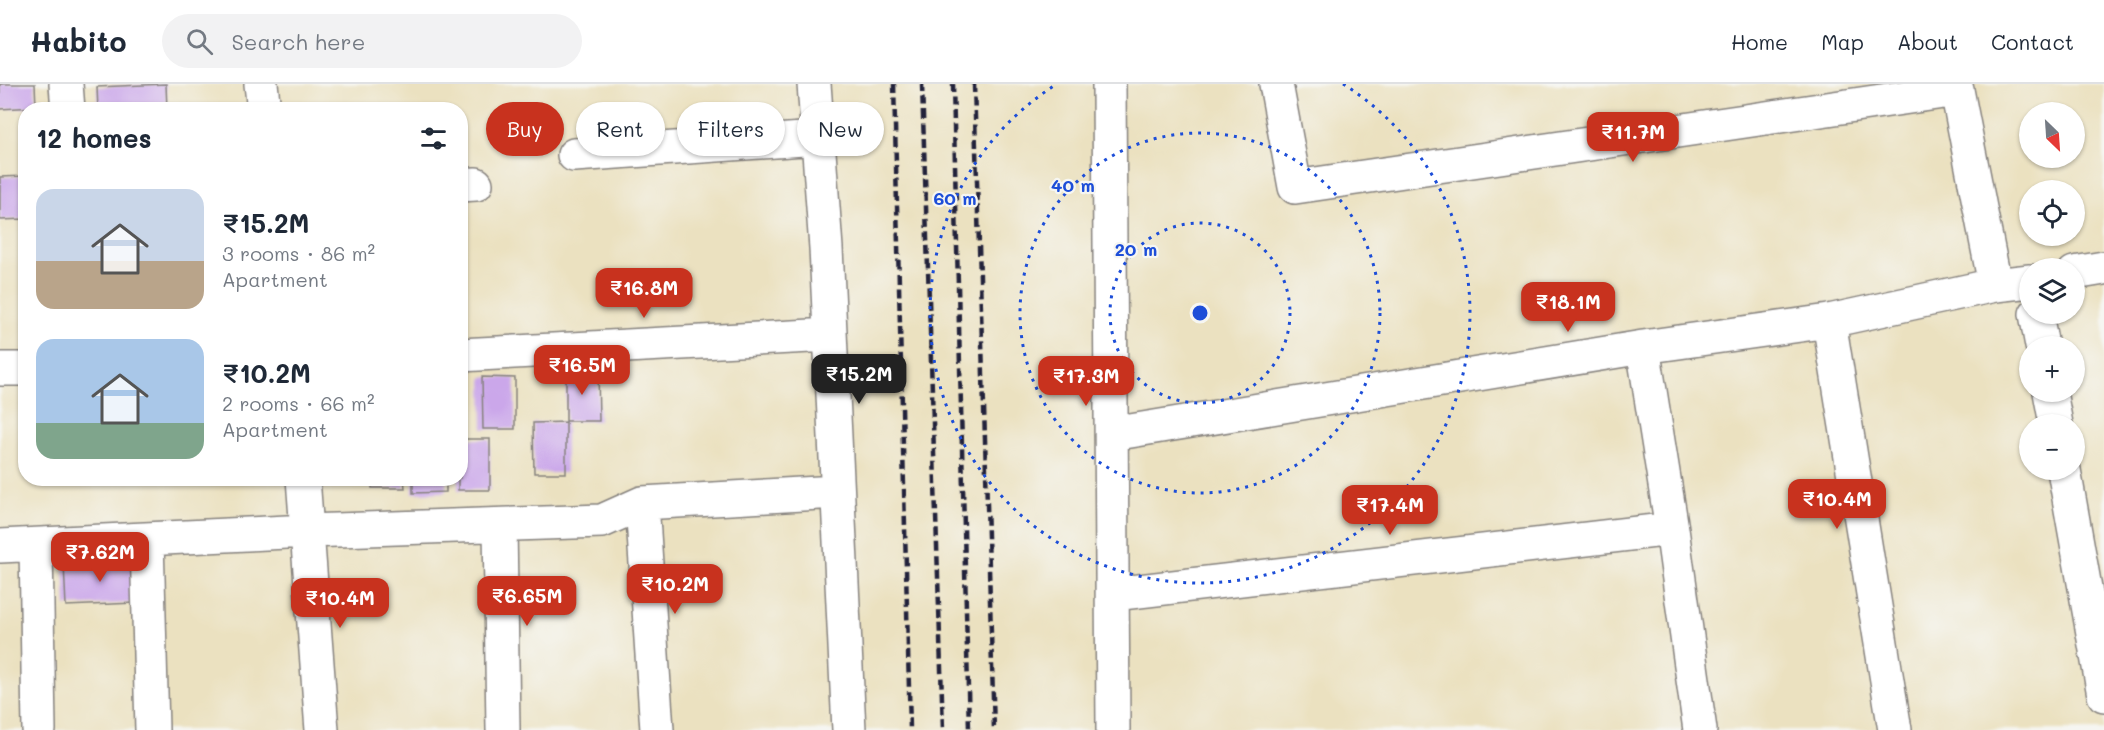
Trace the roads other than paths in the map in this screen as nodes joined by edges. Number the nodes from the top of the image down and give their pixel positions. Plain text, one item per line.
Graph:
1 (66, 84) edge
2 (814, 84) edge
3 (1109, 84) edge
4 (1276, 84) edge
5 (1956, 87) edge
6 (67, 102) edge
7 (815, 102) edge
8 (797, 139) edge
9 (573, 155) dead end
10 (819, 156) edge
11 (2104, 268) edge
12 (2085, 271) edge
13 (2019, 282) edge
14 (1995, 285) junction
15 (1829, 321) junction
16 (830, 335) junction
17 (1643, 347) junction
18 (468, 355) edge
19 (0, 369) edge
20 (18, 369) edge
21 (1112, 434) junction
22 (2066, 480) edge
23 (304, 486) edge
24 (837, 492) junction
25 (642, 503) junction
26 (500, 525) junction
27 (1672, 529) junction
28 (308, 531) junction
29 (147, 540) junction
30 (36, 544) junction
31 (0, 546) edge
32 (1113, 594) junction
33 (2104, 695) edge
34 (39, 730) edge
35 (152, 730) edge
36 (322, 730) edge
37 (503, 730) edge
38 (657, 730) edge
39 (849, 730) edge
40 (1113, 730) edge
41 (1700, 730) edge
42 (1895, 730) edge

1 - 6 street
2 - 7 street
3 - 21 street
4 - 5 street
5 - 14 street
8 - 9 street
10 - 16 street
11 - 12 street
13 - 14 street
14 - 15 street
15 - 17 street
15 - 42 street
16 - 18 street
16 - 24 street
17 - 21 street
17 - 27 street
19 - 20 street
21 - 32 street
22 - 33 street
23 - 28 street
24 - 25 street
24 - 39 street
25 - 26 street
25 - 38 street
26 - 28 street
26 - 37 street
27 - 32 street
27 - 41 street
28 - 29 street
28 - 36 street
29 - 30 street
29 - 35 street
30 - 31 street
30 - 34 street
32 - 40 street

